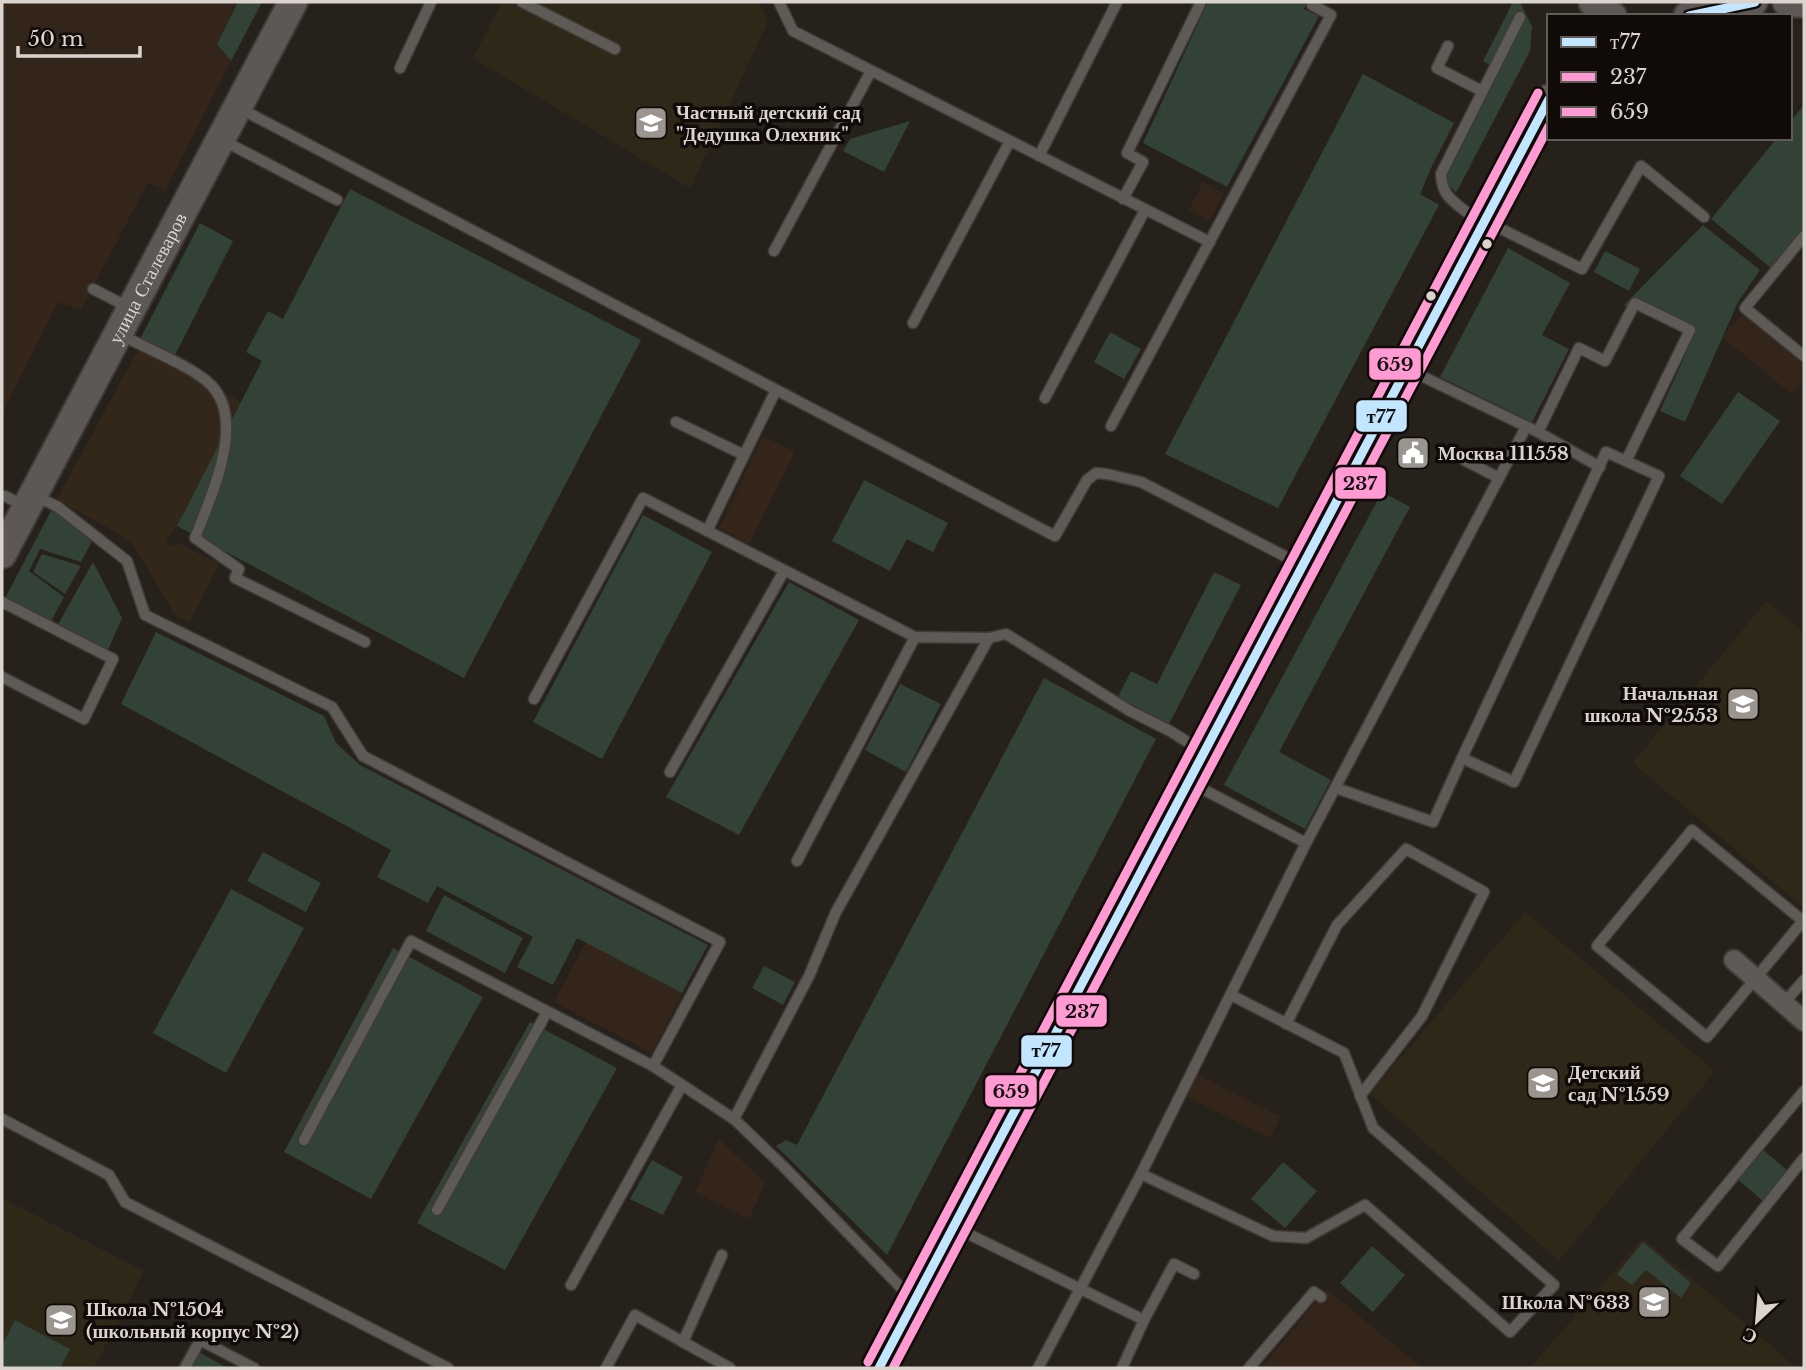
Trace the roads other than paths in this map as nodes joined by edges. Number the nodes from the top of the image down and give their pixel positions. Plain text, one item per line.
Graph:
1 (293, 2) edge
2 (431, 2) edge
3 (522, 2) edge
4 (779, 2) edge
5 (1117, 2) edge
6 (1314, 2) edge
7 (1593, 2) edge
8 (1754, 2) edge
9 (1787, 2) edge
10 (1804, 3) edge
11 (1200, 4) dead end
12 (1609, 14) edge
13 (1697, 14) edge
14 (1520, 17) dead end
15 (1448, 46) dead end
16 (615, 49) dead end
17 (400, 68) dead end
18 (871, 71) junction
19 (1482, 91) junction
20 (1547, 103) edge
21 (237, 107) junction
22 (220, 139) junction
23 (1010, 141) junction
24 (1040, 156) junction
25 (1123, 199) junction
26 (337, 200) dead end
27 (1145, 210) junction
28 (1487, 217) junction
29 (1704, 217) dead end
30 (1804, 236) edge
31 (1210, 242) junction
32 (774, 251) dead end
33 (93, 289) dead end
34 (131, 308) junction
35 (913, 323) dead end
36 (118, 334) junction
37 (1804, 356) edge
38 (1407, 369) junction
39 (776, 390) junction
40 (1045, 397) dead end
41 (676, 422) dead end
42 (1111, 426) dead end
43 (1526, 427) junction
44 (1538, 432) junction
45 (744, 455) junction
46 (1464, 460) dead end
47 (1626, 461) junction
48 (1600, 467) junction
49 (1499, 478) junction
50 (22, 499) junction
51 (707, 531) junction
52 (2, 554) edge
53 (1303, 566) junction
54 (784, 570) junction
55 (2, 602) edge
56 (915, 637) junction
57 (989, 638) junction
58 (365, 642) dead end
59 (2, 677) edge
60 (534, 699) dead end
61 (1204, 753) junction
62 (1462, 758) junction
63 (670, 772) dead end
64 (1189, 782) junction
65 (1336, 788) junction
66 (1306, 843) junction
67 (797, 861) dead end
68 (1734, 960) dead end
69 (1755, 978) junction
70 (1804, 979) edge
71 (1231, 995) junction
72 (1784, 1003) junction
73 (547, 1012) junction
74 (1804, 1021) edge
75 (1286, 1024) junction
76 (653, 1066) junction
77 (682, 1085) junction
78 (1804, 1091) edge
79 (1360, 1096) junction
80 (2, 1119) edge
81 (734, 1119) junction
82 (304, 1140) dead end
83 (1804, 1158) edge
84 (1141, 1174) junction
85 (437, 1210) dead end
86 (954, 1227) junction
87 (722, 1255) dead end
88 (1194, 1273) dead end
89 (571, 1284) dead end
90 (1081, 1289) junction
91 (1321, 1297) dead end
92 (914, 1302) junction
93 (1144, 1320) junction
94 (683, 1342) junction
95 (185, 1368) edge
96 (254, 1368) edge
97 (448, 1368) edge
98 (606, 1368) edge
99 (730, 1368) edge
100 (879, 1368) edge
101 (1038, 1368) edge
102 (1122, 1368) edge
103 (1249, 1368) edge

1 - 21 street, улица Сталеваров
2 - 17 lane
3 - 16 lane
4 - 18 lane
5 - 24 lane
6 - 31 lane
7 - 12 street
8 - 13 street
9 - 10 street
11 - 25 lane
14 - 19 lane
15 - 19 lane
18 - 23 lane
18 - 32 lane
19 - 28 lane
20 - 28 street
21 - 22 street, улица Сталеваров
21 - 39 lane
22 - 26 lane
22 - 34 street, улица Сталеваров
23 - 24 lane
23 - 35 lane
24 - 25 lane
25 - 27 lane
27 - 31 lane
27 - 40 lane
28 - 29 lane
28 - 38 street
30 - 37 lane
31 - 42 lane
33 - 34 lane
34 - 36 street, улица Сталеваров
36 - 50 street, улица Сталеваров
36 - 58 lane
38 - 43 lane
38 - 53 street
39 - 45 lane
39 - 53 lane
41 - 45 lane
43 - 44 lane
43 - 49 lane
44 - 47 lane
44 - 48 lane
45 - 51 lane
46 - 49 lane
47 - 48 lane
47 - 62 lane
48 - 62 lane
49 - 65 lane
50 - 52 street, улица Сталеваров
50 - 76 lane
51 - 54 lane
51 - 60 lane
53 - 61 street
54 - 56 lane
54 - 63 lane
55 - 59 lane
56 - 57 lane
56 - 67 lane
57 - 61 lane
57 - 81 lane
61 - 64 street
62 - 65 lane
64 - 66 lane
64 - 86 street
65 - 66 lane
66 - 71 lane
68 - 69 street
69 - 69 lane
69 - 72 street
70 - 72 lane
71 - 75 lane
71 - 84 lane
72 - 74 street
73 - 76 lane
73 - 82 lane
73 - 85 lane
75 - 79 lane
75 - 79 lane
76 - 77 lane
77 - 81 lane
77 - 89 lane
78 - 83 lane
79 - 84 lane
80 - 97 lane
81 - 92 lane
84 - 90 lane
86 - 90 lane
86 - 92 street
87 - 94 lane
88 - 93 lane
90 - 93 lane
90 - 101 lane
91 - 103 lane
92 - 100 street
93 - 102 lane
94 - 98 lane
94 - 99 lane
95 - 96 lane

